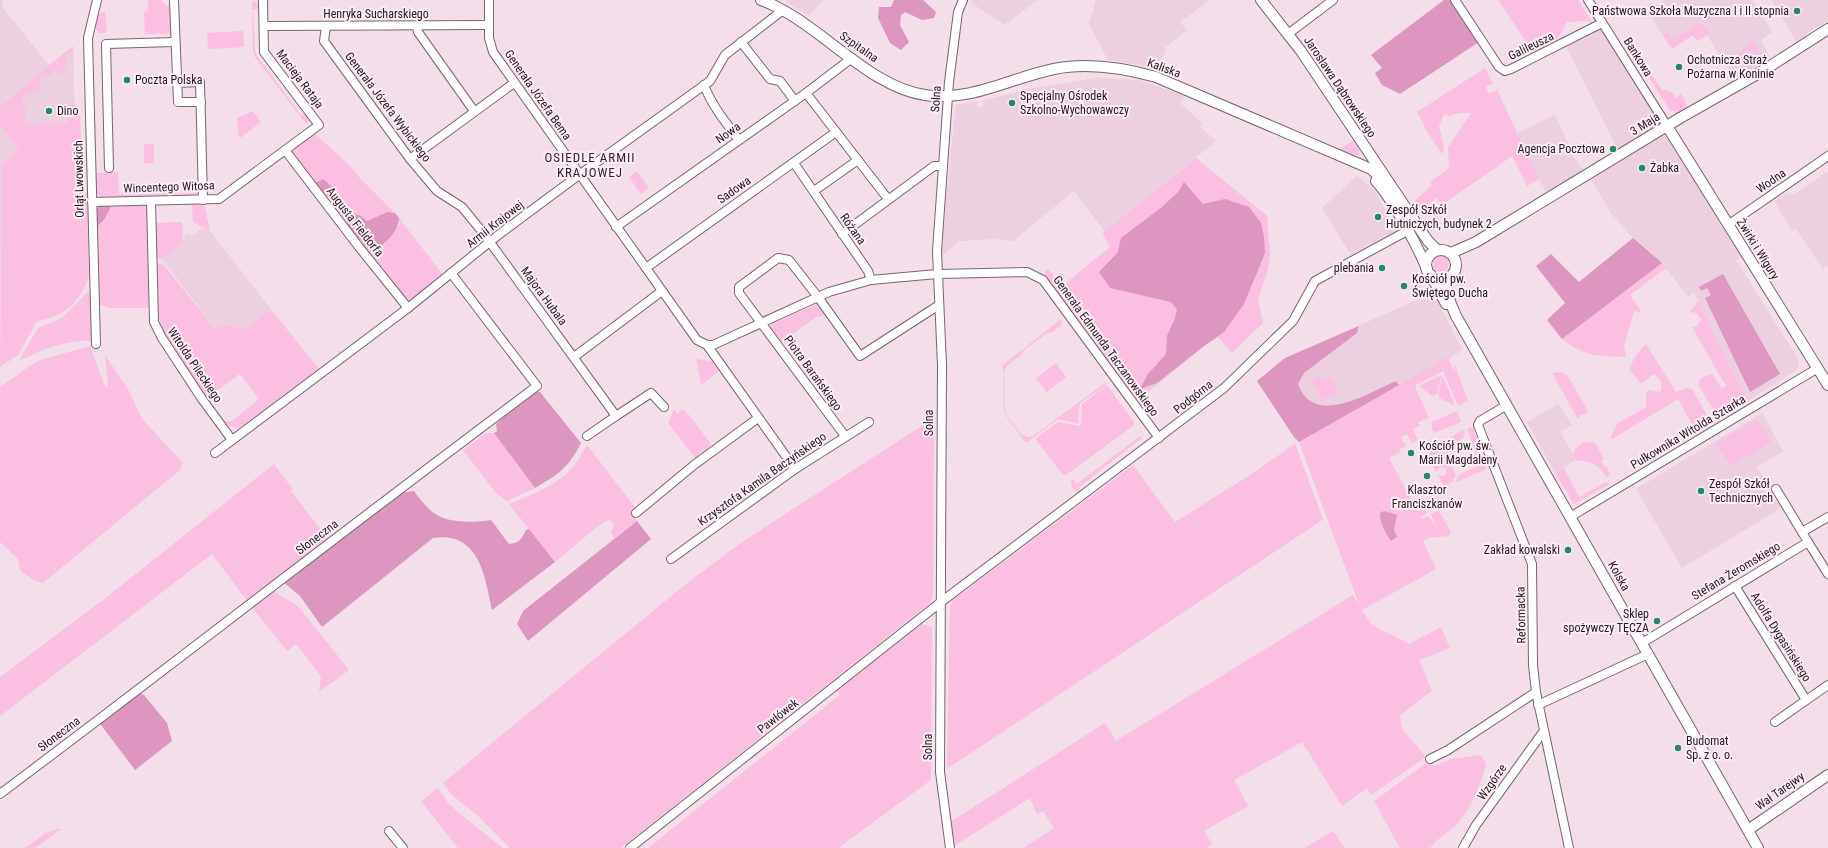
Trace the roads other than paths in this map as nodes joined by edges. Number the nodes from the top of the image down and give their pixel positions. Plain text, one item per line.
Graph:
1 (92, 0) edge
2 (97, 0) edge
3 (174, 0) edge
4 (263, 0) edge
5 (489, 0) edge
6 (761, 0) edge
7 (962, 0) edge
8 (1261, 0) edge
9 (1333, 0) edge
10 (1454, 0) edge
11 (1588, 0) edge
12 (783, 10) junction
13 (94, 14) junction
14 (1602, 23) junction
15 (488, 25) junction
16 (264, 26) junction
17 (326, 26) junction
18 (417, 26) junction
19 (1828, 29) edge
20 (1288, 34) junction
21 (175, 42) junction
22 (741, 42) junction
23 (852, 58) junction
24 (177, 82) junction
25 (514, 83) junction
26 (704, 86) junction
27 (806, 93) junction
28 (948, 96) junction
29 (795, 101) junction
30 (201, 102) junction
31 (474, 111) junction
32 (319, 124) joint
33 (1667, 126) junction
34 (836, 132) junction
35 (739, 140) junction
36 (1364, 147) junction
37 (285, 150) junction
38 (1828, 156) edge
39 (410, 159) junction
40 (858, 160) junction
41 (794, 163) junction
42 (1359, 164) junction
43 (943, 166) junction
44 (109, 168) dead end
45 (579, 175) junction
46 (1393, 190) junction
47 (814, 191) junction
48 (445, 196) joint
49 (888, 199) junction
50 (203, 200) junction
51 (151, 201) junction
52 (92, 202) junction
53 (1728, 226) junction
54 (616, 227) junction
55 (1407, 231) junction
56 (842, 234) junction
57 (489, 242) junction
58 (1476, 242) junction
59 (1437, 250) junction
60 (1451, 253) junction
61 (1456, 264) junction
62 (646, 268) junction
63 (1429, 272) junction
64 (451, 273) junction
65 (937, 274) junction
66 (1449, 277) junction
67 (871, 280) junction
68 (662, 291) junction
69 (818, 297) junction
70 (939, 305) junction
71 (408, 308) junction
72 (1456, 316) junction
73 (761, 323) junction
74 (96, 344) dead end
75 (707, 345) junction
76 (574, 357) junction
77 (1818, 368) junction
78 (1828, 384) edge
79 (1507, 405) junction
80 (664, 407) dead end
81 (616, 416) junction
82 (758, 418) junction
83 (869, 422) dead end
84 (587, 436) dead end
85 (845, 436) junction
86 (1159, 438) junction
87 (232, 440) junction
88 (215, 453) dead end
89 (795, 468) junction
90 (1776, 489) dead end
91 (636, 513) dead end
92 (1570, 517) junction
93 (1828, 517) edge
94 (1802, 532) junction
95 (1808, 542) junction
96 (671, 559) dead end
97 (1828, 574) edge
98 (1735, 586) junction
99 (941, 602) junction
100 (1642, 643) junction
101 (1648, 654) junction
102 (1828, 686) edge
103 (1536, 692) junction
104 (1806, 700) junction
105 (1538, 705) junction
106 (1775, 722) dead end
107 (1543, 732) junction
108 (1430, 759) dead end
109 (1828, 774) edge
110 (0, 794) edge
111 (1748, 830) junction
112 (389, 831) dead end
113 (1756, 847) edge
114 (403, 848) edge
115 (630, 848) edge
116 (950, 848) edge
117 (1463, 848) edge
118 (1569, 848) edge

1 - 13 street, Orląt Lwowskich
2 - 13 street, Orląt Lwowskich
3 - 21 street
4 - 16 street, Macieja Rataja
5 - 15 street, Generała Józefa Bema
6 - 12 street, Szpitalna
7 - 28 street, Solna
8 - 20 street, Jarosława Dąbrowskiego
9 - 20 street
10 - 14 street, Galileusza
11 - 14 street, Bankowa
12 - 22 street, Armii Krajowej
12 - 23 street, Szpitalna
13 - 52 street, Orląt Lwowskich
14 - 33 street, Bankowa
15 - 18 street, Henryka Sucharskiego
15 - 25 street, Generała Józefa Bema
16 - 17 street, Henryka Sucharskiego
16 - 32 street, Macieja Rataja
17 - 18 street, Henryka Sucharskiego
17 - 39 street, Generała Józefa Wybickiego
18 - 31 street
19 - 33 street, 3 Maja
20 - 36 street, Jarosława Dąbrowskiego
21 - 24 street
21 - 44 street
22 - 26 street, Armii Krajowej
22 - 29 street
23 - 27 street, Nowa
23 - 28 street, Szpitalna
24 - 30 street
24 - 30 street
25 - 31 street
25 - 45 street, Generała Józefa Bema
26 - 35 street
26 - 45 street, Armii Krajowej
27 - 29 street, Nowa
27 - 34 street
28 - 42 street, Kaliska
28 - 43 street, Solna
29 - 35 street, Nowa
30 - 50 street
31 - 39 street
32 - 37 street, Wincentego Witosa
33 - 53 street, Żwirki i Wigury
33 - 58 street, 3 Maja
34 - 40 street
34 - 41 street, Sadowa
35 - 54 street, Nowa
36 - 42 street
36 - 46 street, Jarosława Dąbrowskiego
37 - 50 street, Wincentego Witosa
37 - 71 street, Augusta Fieldorfa
38 - 53 street, Wodna
39 - 48 street, Generała Józefa Wybickiego
40 - 47 street
40 - 49 street
41 - 47 street, Różana
41 - 62 street, Sadowa
42 - 46 street, Jarosława Dąbrowskiego
42 - 55 street
43 - 49 street
43 - 65 street, Solna
45 - 54 street
45 - 57 street, Armii Krajowej
46 - 59 street, Jarosława Dąbrowskiego
47 - 56 street, Różana
48 - 57 street, Majora Hubala
49 - 56 street
50 - 51 street, Wincentego Witosa
51 - 52 street, Wincentego Witosa
51 - 87 street, Witolda Pileckiego
52 - 74 street, Orląt Lwowskich
53 - 77 street, Żwirki i Wigury
54 - 62 street
55 - 63 street
55 - 86 street, Podgórna
56 - 67 street, Różana
57 - 64 street, Armii Krajowej
57 - 76 street, Majora Hubala
58 - 60 street, 3 Maja
58 - 61 street, 3 Maja
59 - 60 street
59 - 63 street
60 - 61 street
61 - 66 street
62 - 68 street
63 - 66 street
63 - 72 street, Kolska
64 - 71 street, Armii Krajowej
64 - 110 street, Słoneczna
65 - 67 street, Generała Edmunda Taczanowskiego
65 - 70 street, Solna
65 - 86 street, Generała Edmunda Taczanowskiego
66 - 72 street, Kolska
67 - 69 street, Generała Edmunda Taczanowskiego
68 - 75 street
68 - 76 street
69 - 70 street
69 - 73 street, Generała Edmunda Taczanowskiego
69 - 73 street, Piotra Barańskiego
70 - 99 street, Solna
71 - 87 street, Armii Krajowej
72 - 79 street, Kolska
73 - 75 street, Generała Edmunda Taczanowskiego
73 - 85 street, Piotra Barańskiego
75 - 82 street
76 - 81 street, Majora Hubala
77 - 78 street, Żwirki i Wigury
77 - 92 street, Pułkownika Witolda Sztarka
79 - 92 street, Kolska
79 - 103 street, Reformacka
80 - 81 street
81 - 84 street
82 - 89 street
82 - 91 street
83 - 85 street, Krzysztofa Kamila Baczyńskiego
85 - 89 street, Krzysztofa Kamila Baczyńskiego
86 - 99 street, Podgórna
87 - 88 street, Armii Krajowej
89 - 96 street, Krzysztofa Kamila Baczyńskiego
90 - 94 street
92 - 100 street, Kolska
93 - 94 street
94 - 95 street
95 - 97 street
95 - 98 street, Stefana Żeromskiego
98 - 100 street, Stefana Żeromskiego
98 - 104 street, Adolfa Dygasińskiego
99 - 115 street, Pawłówek
99 - 116 street, Solna
100 - 101 street, Kolska
101 - 105 street
101 - 111 street, Kolska
102 - 104 street
103 - 105 street, Reformacka
103 - 108 street
104 - 106 street
105 - 107 street, Reformacka
107 - 117 street, Wzgórze
107 - 118 street, Reformacka
109 - 111 street, Wał Tarejwy
111 - 113 street, Kolska
112 - 114 street

